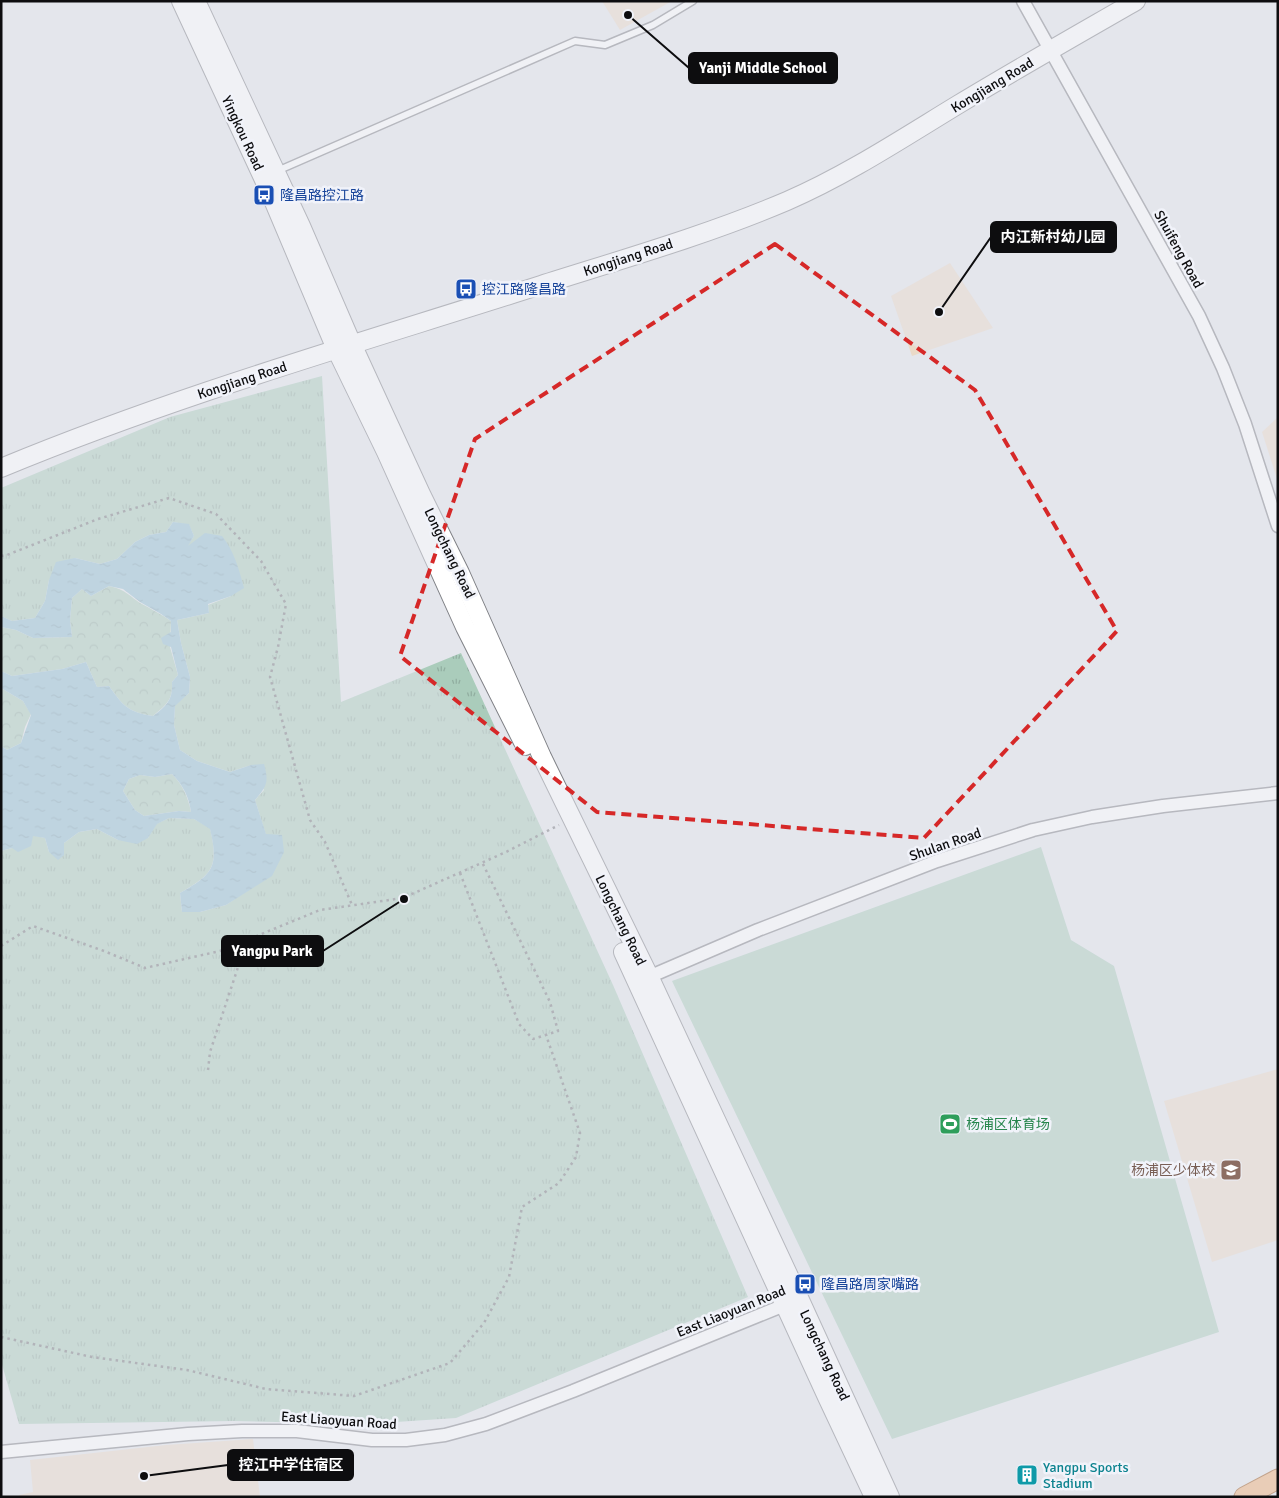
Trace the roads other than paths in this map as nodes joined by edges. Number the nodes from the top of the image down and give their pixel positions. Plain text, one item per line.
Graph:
1 (181, 1) edge
2 (196, 1) edge
3 (693, 1) edge
4 (1023, 1) edge
5 (1136, 1) edge
6 (1050, 50) junction
7 (276, 171) junction
8 (344, 347) junction
9 (1, 468) edge
10 (1278, 526) edge
11 (1278, 793) edge
12 (643, 980) junction
13 (792, 1302) junction
14 (1, 1452) edge
15 (1278, 1479) edge
16 (874, 1497) edge
17 (890, 1497) edge
18 (1244, 1497) edge

1 - 8 main road, Yingkou Road
2 - 7 main road, Yingkou Road
3 - 7 lane
4 - 6 street, Shuifeng Road
5 - 6 main road, Kongjiang Road
6 - 8 main road, Kongjiang Road
6 - 10 street, Shuifeng Road
7 - 8 main road, Yingkou Road
8 - 9 main road, Kongjiang Road
8 - 12 main road, Longchang Road
8 - 12 main road, Longchang Road
11 - 12 street, Shulan Road
12 - 13 main road, Longchang Road
13 - 14 street, East Liaoyuan Road
13 - 16 main road, Longchang Road
13 - 17 main road, Longchang Road
15 - 18 main road

